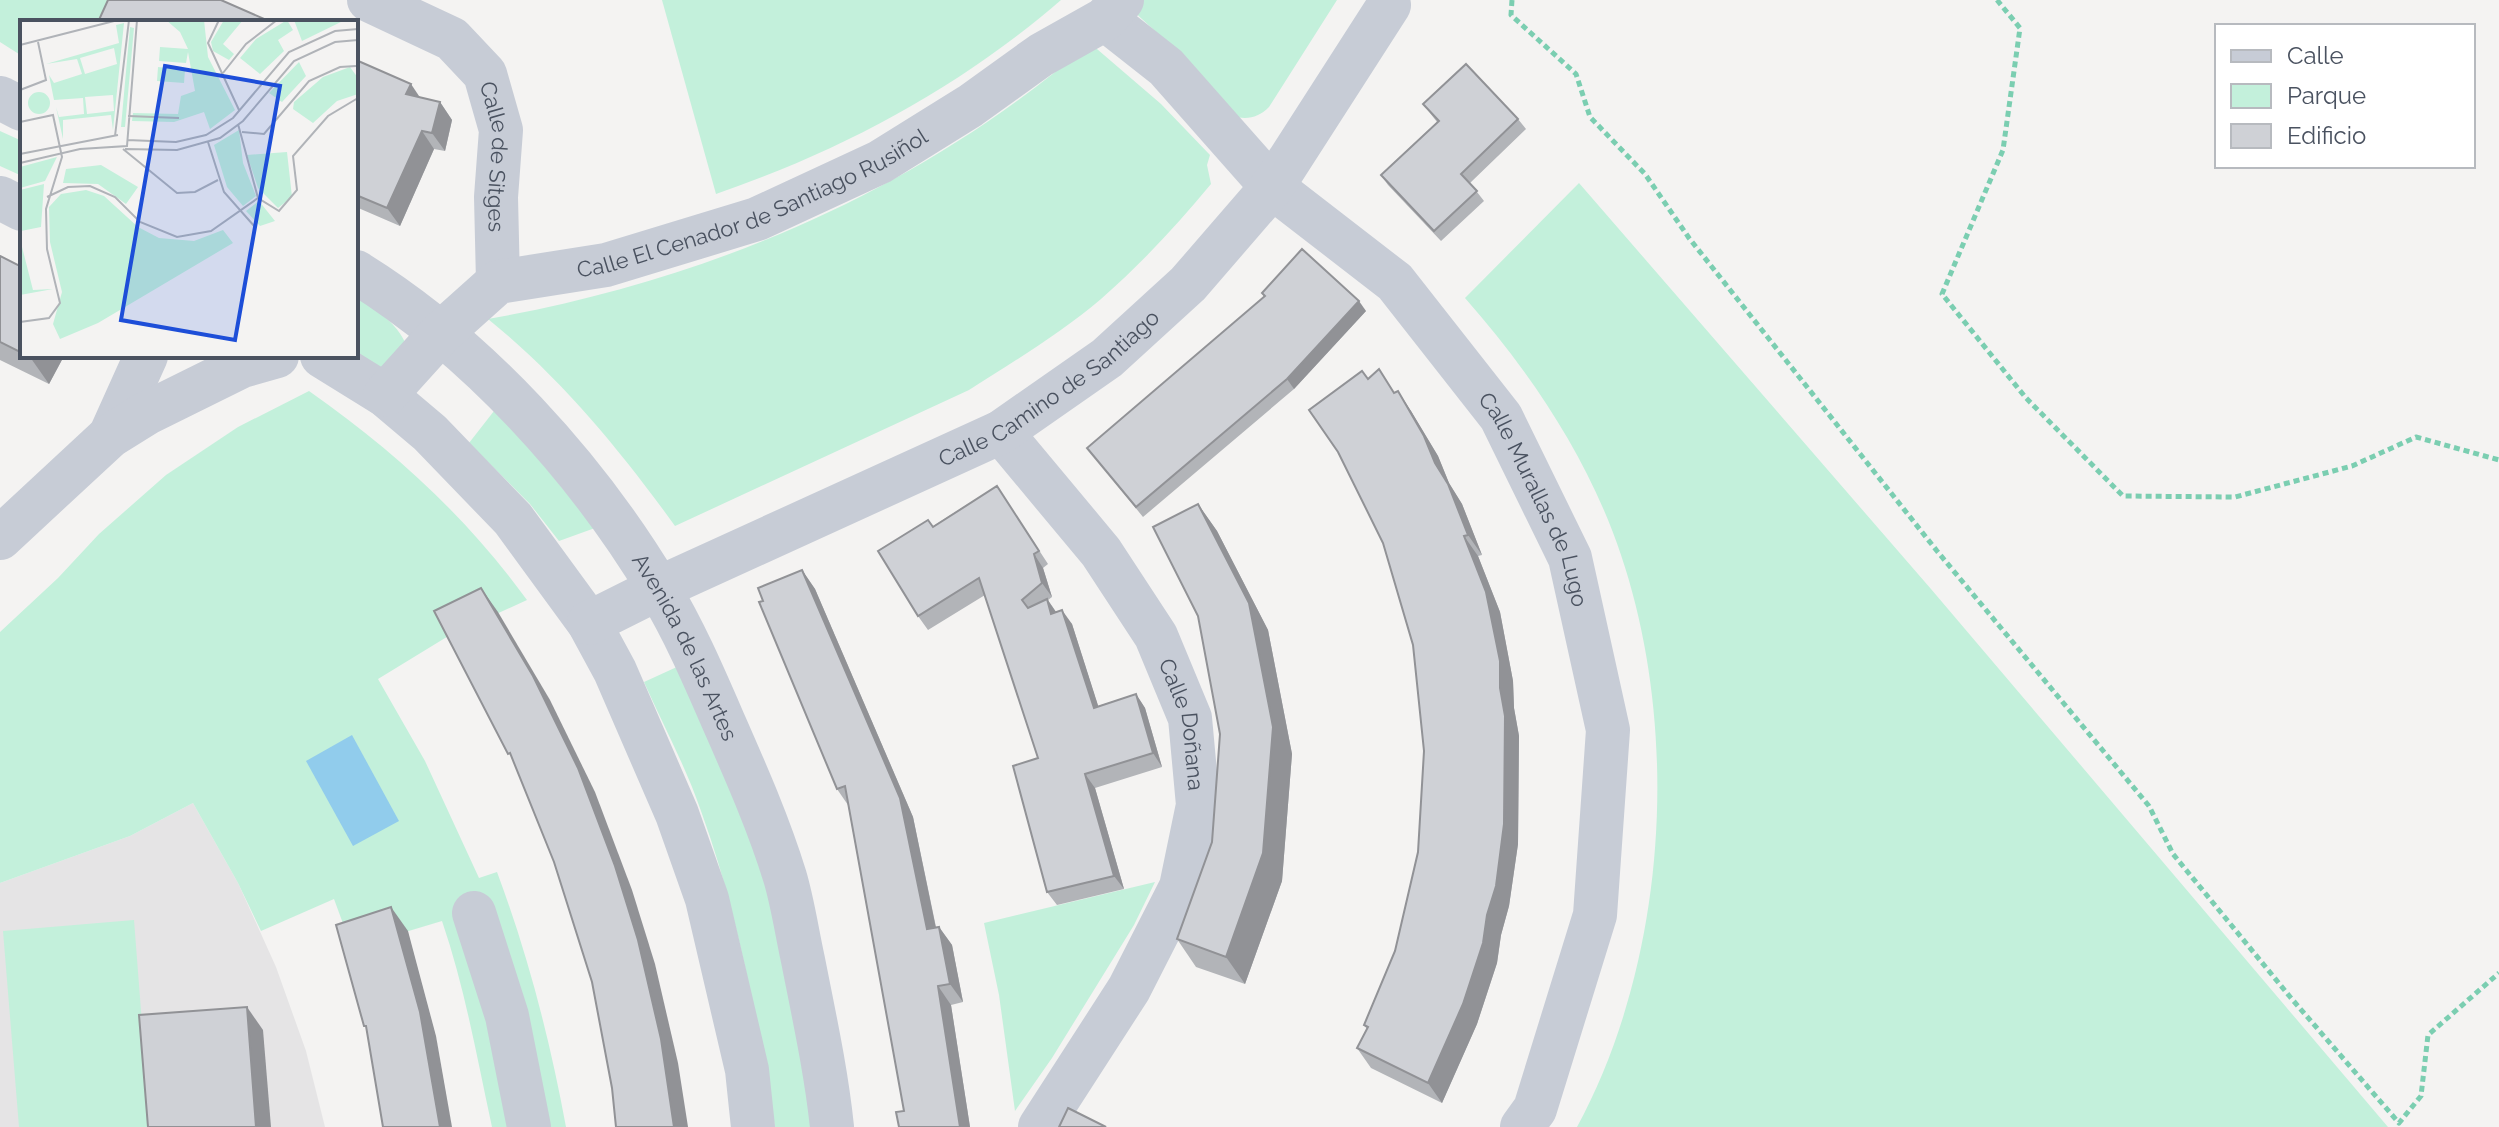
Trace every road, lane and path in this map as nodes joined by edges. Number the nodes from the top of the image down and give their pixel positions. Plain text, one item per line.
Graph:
1 (369, 0) edge
2 (1512, 0) edge
3 (1997, 0) edge
4 (1389, 5) dead end
5 (1113, 10) edge
6 (0, 98) edge
7 (20, 108) edge
8 (1272, 187) junction
9 (0, 198) edge
10 (20, 208) edge
11 (358, 273) edge
12 (498, 282) junction
13 (441, 333) junction
14 (145, 358) edge
15 (270, 358) edge
16 (325, 358) edge
17 (385, 395) junction
18 (1001, 432) junction
19 (110, 436) junction
20 (2499, 460) edge
21 (0, 538) edge
22 (659, 588) junction
23 (589, 623) junction
24 (474, 913) dead end
25 (2499, 973) edge
26 (529, 1127) edge
27 (753, 1127) edge
28 (832, 1127) edge
29 (1040, 1127) edge
30 (1522, 1127) edge

1 - 12 street, Calle de Sitges
2 - 25 path
3 - 20 path
4 - 8 street, Calle Camino de Santiago
5 - 8 street, Calle Murallas de Lugo
5 - 12 street, Calle El Cenador de Santiago Rusiñol
6 - 7 street
8 - 18 street, Calle Camino de Santiago
8 - 30 street, Calle Murallas de Lugo
9 - 10 street
11 - 13 street, Avenida de las Artes
12 - 13 street
13 - 17 street
13 - 22 street, Avenida de las Artes
14 - 19 street
15 - 19 street
16 - 17 street
17 - 23 street
18 - 22 street, Calle Camino de Santiago
18 - 29 street, Calle Doñana
19 - 21 street
22 - 23 street, Calle Camino de Santiago
22 - 28 street, Avenida de las Artes
23 - 27 street
24 - 26 street

